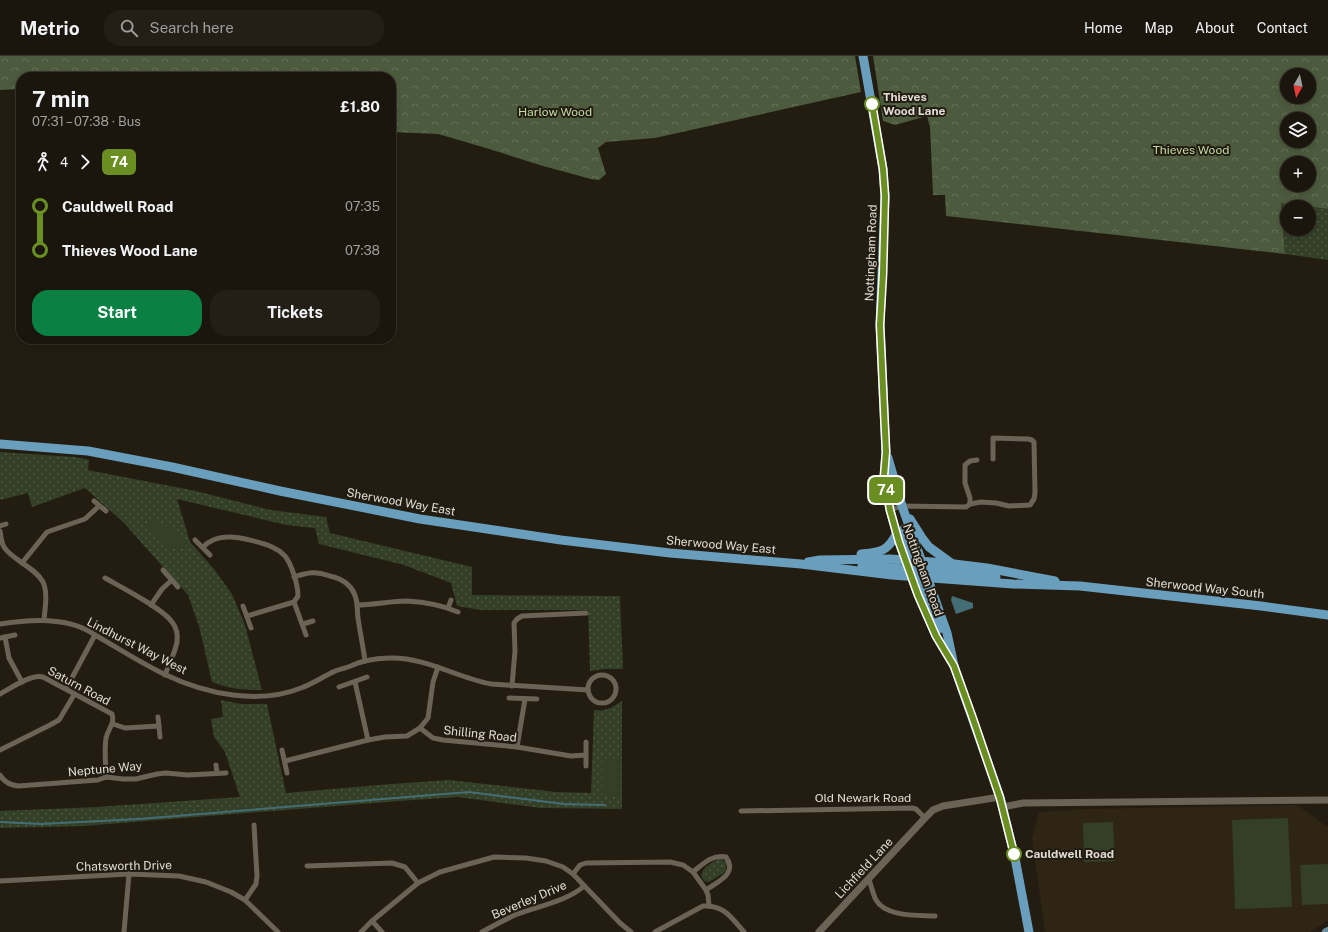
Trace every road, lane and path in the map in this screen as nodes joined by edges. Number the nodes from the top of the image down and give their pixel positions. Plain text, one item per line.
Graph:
1 (863, 56) edge
2 (0, 444) edge
3 (886, 452) junction
4 (993, 459) dead end
5 (977, 460) dead end
6 (94, 501) dead end
7 (970, 504) junction
8 (98, 506) junction
9 (902, 506) junction
10 (890, 510) junction
11 (106, 511) dead end
12 (6, 524) dead end
13 (0, 526) edge
14 (0, 532) edge
15 (896, 533) junction
16 (196, 540) dead end
17 (203, 547) junction
18 (210, 555) dead end
19 (842, 560) junction
20 (22, 562) junction
21 (801, 564) junction
22 (952, 564) junction
23 (917, 569) junction
24 (163, 570) dead end
25 (294, 577) junction
26 (105, 578) dead end
27 (172, 580) junction
28 (1080, 586) junction
29 (178, 587) dead end
30 (451, 600) dead end
31 (294, 602) junction
32 (151, 605) junction
33 (357, 605) junction
34 (243, 606) dead end
35 (448, 608) junction
36 (458, 612) dead end
37 (586, 613) dead end
38 (1328, 615) edge
39 (247, 616) junction
40 (44, 620) junction
41 (313, 621) dead end
42 (0, 624) edge
43 (303, 624) junction
44 (251, 628) dead end
45 (15, 635) dead end
46 (95, 635) junction
47 (306, 635) dead end
48 (3, 637) edge
49 (365, 661) junction
50 (954, 666) junction
51 (438, 667) junction
52 (165, 674) junction
53 (367, 677) dead end
54 (22, 682) junction
55 (355, 682) junction
56 (512, 686) junction
57 (339, 687) dead end
58 (66, 689) junction
59 (588, 690) junction
60 (0, 694) edge
61 (74, 694) junction
62 (509, 698) dead end
63 (525, 699) junction
64 (537, 699) dead end
65 (158, 717) dead end
66 (113, 724) junction
67 (159, 726) junction
68 (420, 728) junction
69 (160, 737) dead end
70 (368, 740) junction
71 (586, 742) dead end
72 (517, 747) junction
73 (0, 750) edge
74 (282, 750) dead end
75 (586, 755) junction
76 (285, 761) junction
77 (216, 765) dead end
78 (586, 766) dead end
79 (217, 773) junction
80 (226, 773) dead end
81 (287, 773) dead end
82 (0, 776) edge
83 (106, 777) junction
84 (1328, 800) edge
85 (1002, 802) junction
86 (741, 811) dead end
87 (925, 818) junction
88 (254, 825) dead end
89 (307, 866) dead end
90 (315, 866) junction
91 (693, 872) junction
92 (315, 873) dead end
93 (129, 874) junction
94 (573, 874) junction
95 (869, 879) junction
96 (0, 881) edge
97 (418, 883) junction
98 (584, 886) junction
99 (706, 890) junction
100 (245, 900) junction
101 (709, 906) junction
102 (935, 916) dead end
103 (372, 921) junction
104 (124, 932) edge
105 (278, 932) edge
106 (362, 932) edge
107 (382, 932) edge
108 (482, 932) edge
109 (631, 932) edge
110 (655, 932) edge
111 (744, 932) edge
112 (819, 932) edge
113 (1029, 932) edge

1 - 3 highway, Nottingham Road
2 - 21 highway, Sherwood Way East
3 - 9 highway, Nottingham Road
3 - 10 highway, Nottingham Road
4 - 7 street
5 - 7 street
6 - 8 street
7 - 9 street
8 - 11 street
8 - 20 street
9 - 10 street
9 - 22 highway
9 - 23 highway, Nottingham Road
10 - 15 highway, Nottingham Road
12 - 13 street
14 - 20 street
15 - 19 highway
15 - 23 highway, Nottingham Road
16 - 17 street
17 - 18 street
17 - 25 street
19 - 21 highway, Sherwood Way East
19 - 23 highway
20 - 40 street
21 - 23 highway, Sherwood Way East
22 - 23 highway, Sherwood Way South
22 - 28 highway, Sherwood Way South
23 - 28 highway, Sherwood Way South
23 - 50 highway, Nottingham Road
23 - 50 highway, Nottingham Road
24 - 27 street
25 - 31 street
25 - 33 street
26 - 32 street
27 - 29 street
27 - 32 street
28 - 38 highway, Sherwood Way South
30 - 35 street
31 - 39 street
31 - 43 street
32 - 52 street
33 - 35 street
33 - 49 street
34 - 39 street
35 - 36 street
37 - 56 street
39 - 44 street
40 - 42 street, Lindhurst Way West
40 - 46 street, Lindhurst Way West
41 - 43 street
43 - 47 street
45 - 48 street
46 - 52 street, Lindhurst Way West
46 - 58 street
48 - 54 street
49 - 51 street, Lindhurst Way West
49 - 52 street, Lindhurst Way West
50 - 85 highway, Nottingham Road
51 - 56 street, Lindhurst Way West
51 - 68 street
53 - 55 street
54 - 58 street, Saturn Road
54 - 60 street, Saturn Road
55 - 57 street
55 - 70 street
56 - 59 street, Lindhurst Way West
58 - 61 street, Saturn Road
59 - 59 street
61 - 66 street, Saturn Road
61 - 73 street
62 - 63 street
63 - 64 street
63 - 72 street
65 - 67 street
66 - 67 street
66 - 83 street, Saturn Road
67 - 69 street
68 - 70 street
68 - 72 street, Shilling Road
70 - 76 street
71 - 75 street
72 - 75 street, Shilling Road
74 - 76 street
75 - 78 street
76 - 81 street
77 - 79 street
79 - 80 street, Neptune Way
79 - 83 street, Neptune Way
82 - 83 street, Neptune Way
84 - 85 street
85 - 87 street
85 - 113 highway, Nottingham Road
86 - 87 street, Old Newark Road
87 - 95 street, Lichfield Lane
88 - 100 street
89 - 90 street
90 - 92 street
90 - 97 street
91 - 94 street
91 - 99 street
91 - 99 street
93 - 96 street, Chatsworth Drive
93 - 100 street, Chatsworth Drive
93 - 104 street
94 - 97 street
94 - 98 street
95 - 102 street
95 - 112 street, Lichfield Lane
97 - 103 street
98 - 108 street, Beverley Drive
98 - 109 street
99 - 101 street
100 - 105 street, Chatsworth Drive
101 - 110 street
101 - 111 street
103 - 106 street
103 - 107 street

